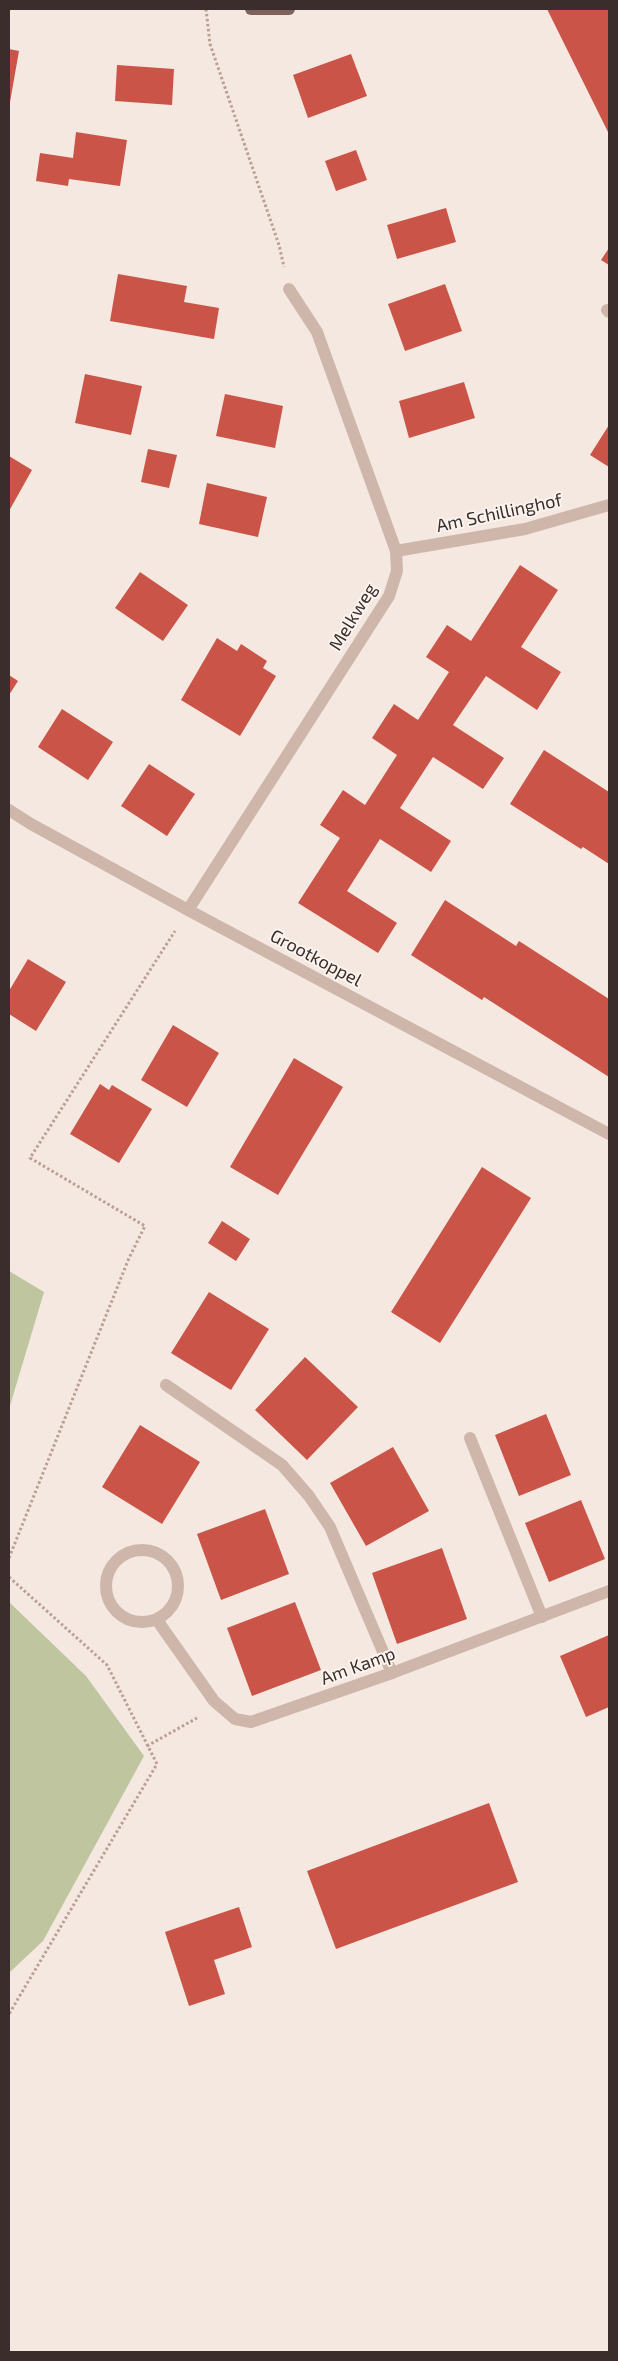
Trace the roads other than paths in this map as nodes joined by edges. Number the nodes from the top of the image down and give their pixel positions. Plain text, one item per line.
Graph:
1 (251, 9) edge
2 (289, 9) edge
3 (289, 289) road end
4 (609, 505) edge
5 (396, 551) junction
6 (9, 810) edge
7 (188, 910) junction
8 (609, 1134) edge
9 (166, 1385) dead end
10 (470, 1438) dead end
11 (609, 1591) edge
12 (542, 1616) junction
13 (157, 1620) junction
14 (392, 1672) junction

1 - 2 main road
3 - 5 street, Melkweg
4 - 5 street, Am Schillinghof
5 - 7 street, Melkweg
6 - 7 street, Grootkoppel
7 - 8 street, Grootkoppel
9 - 14 street
10 - 12 street
11 - 12 street, Am Kamp
12 - 14 street, Am Kamp
13 - 13 street
13 - 14 street, Am Kamp

